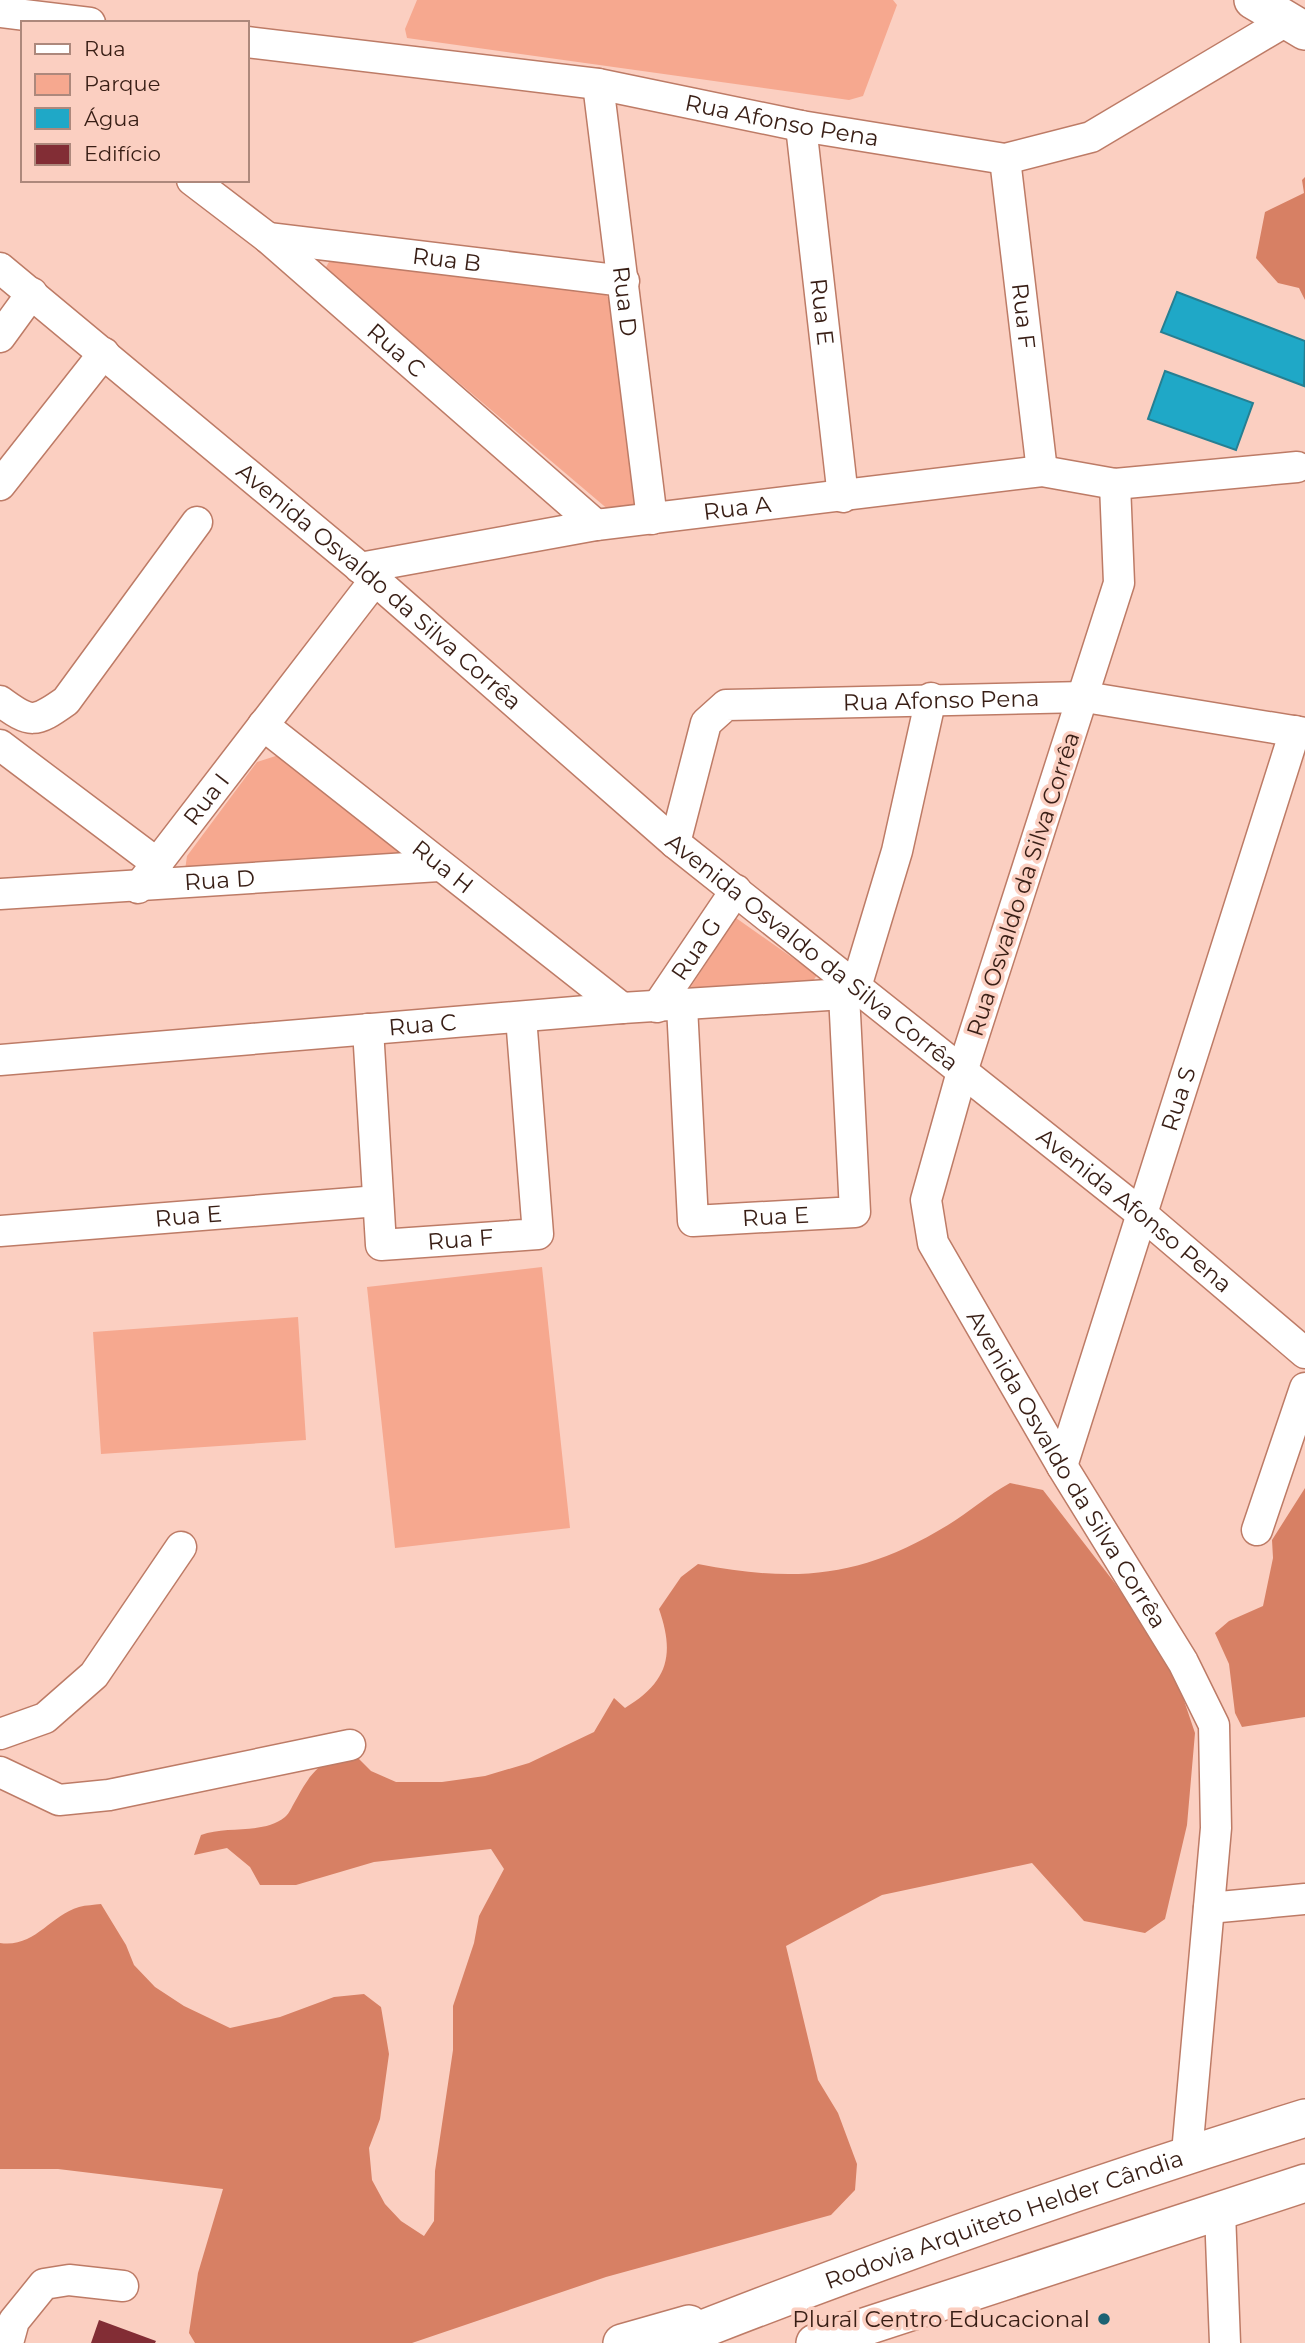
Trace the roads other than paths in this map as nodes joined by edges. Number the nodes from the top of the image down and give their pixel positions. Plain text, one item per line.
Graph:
1 (1254, 0) edge
2 (0, 12) edge
3 (74, 21) edge
4 (1296, 26) edge
5 (248, 42) edge
6 (598, 84) junction
7 (801, 126) junction
8 (1005, 159) junction
9 (195, 182) edge
10 (268, 238) junction
11 (0, 268) edge
12 (624, 281) junction
13 (32, 293) junction
14 (0, 337) edge
15 (104, 353) junction
16 (1297, 467) dead end
17 (1042, 471) junction
18 (1115, 484) junction
19 (0, 485) edge
20 (843, 497) junction
21 (652, 519) junction
22 (197, 522) dead end
23 (596, 525) junction
24 (368, 574) junction
25 (1085, 696) junction
26 (932, 698) junction
27 (0, 701) edge
28 (263, 725) junction
29 (1300, 732) edge
30 (0, 746) edge
31 (676, 843) junction
32 (158, 864) junction
33 (439, 866) junction
34 (138, 888) junction
35 (736, 890) junction
36 (0, 894) edge
37 (850, 990) junction
38 (669, 1007) junction
39 (622, 1008) junction
40 (521, 1017) junction
41 (368, 1029) junction
42 (0, 1060) edge
43 (961, 1072) junction
44 (378, 1201) junction
45 (1143, 1215) junction
46 (0, 1231) edge
47 (1305, 1353) edge
48 (1305, 1388) edge
49 (1062, 1466) junction
50 (1257, 1530) dead end
51 (181, 1547) dead end
52 (0, 1734) edge
53 (350, 1745) dead end
54 (0, 1772) edge
55 (1305, 1899) edge
56 (1209, 1908) junction
57 (1305, 2118) edge
58 (1188, 2153) junction
59 (1305, 2183) edge
60 (1220, 2212) junction
61 (124, 2286) dead end
62 (784, 2297) junction
63 (8, 2343) edge
64 (622, 2343) edge
65 (667, 2343) edge
66 (815, 2343) edge
67 (1225, 2343) edge

1 - 4 main road
2 - 3 street
4 - 8 street, Rua Afonso Pena
5 - 6 street, Rua Afonso Pena
6 - 7 street, Rua Afonso Pena
6 - 12 street, Rua D
7 - 8 street, Rua Afonso Pena
7 - 20 street, Rua E
8 - 17 street, Rua F
9 - 10 street, Rua C
10 - 12 street, Rua B
10 - 23 street, Rua C
11 - 13 street, Avenida Osvaldo da Silva Corrêa
12 - 21 street, Rua D
13 - 14 street
13 - 15 street, Avenida Osvaldo da Silva Corrêa
15 - 19 street
15 - 24 street, Avenida Osvaldo da Silva Corrêa
16 - 18 street, Rua A
17 - 18 street, Rua A
17 - 20 street, Rua A
18 - 25 street
20 - 21 street, Rua A
21 - 23 street, Rua A
22 - 27 street
23 - 24 street, Rua A
24 - 28 street, Rua I
24 - 31 street, Avenida Osvaldo da Silva Corrêa
25 - 26 street, Rua Afonso Pena
25 - 29 street, Rua Afonso Pena
25 - 43 street, Rua Osvaldo da Silva Corrêa
26 - 31 street, Rua Afonso Pena
26 - 37 street
28 - 32 street, Rua I
28 - 33 street, Rua H
29 - 45 street, Rua S
30 - 32 street
31 - 35 street, Avenida Osvaldo da Silva Corrêa
32 - 34 street, Rua I
33 - 34 street, Rua D
33 - 39 street, Rua H
34 - 36 street, Rua D
35 - 37 street, Avenida Osvaldo da Silva Corrêa
35 - 38 street, Rua G
37 - 38 street, Rua C
37 - 38 street, Rua E
37 - 43 street, Avenida Osvaldo da Silva Corrêa
38 - 39 street, Rua C
39 - 40 street, Rua C
40 - 41 street, Rua C
40 - 44 street, Rua F
41 - 42 street, Rua C
41 - 44 street, Rua F
43 - 45 street, Avenida Afonso Pena
43 - 49 street, Avenida Osvaldo da Silva Corrêa
44 - 46 street, Rua E
45 - 47 street, Avenida Afonso Pena
45 - 49 street, Rua S
48 - 50 street
49 - 56 street, Avenida Osvaldo da Silva Corrêa
51 - 52 street
53 - 54 street
55 - 56 street
56 - 58 street, Avenida Osvaldo da Silva Corrêa
57 - 58 main road, Rodovia Arquiteto Helder Cândia
58 - 62 main road, Rodovia Arquiteto Helder Cândia
59 - 60 main road
60 - 66 main road
60 - 67 street
61 - 63 street
62 - 64 main road
62 - 65 main road, Rodovia Arquiteto Helder Cândia

